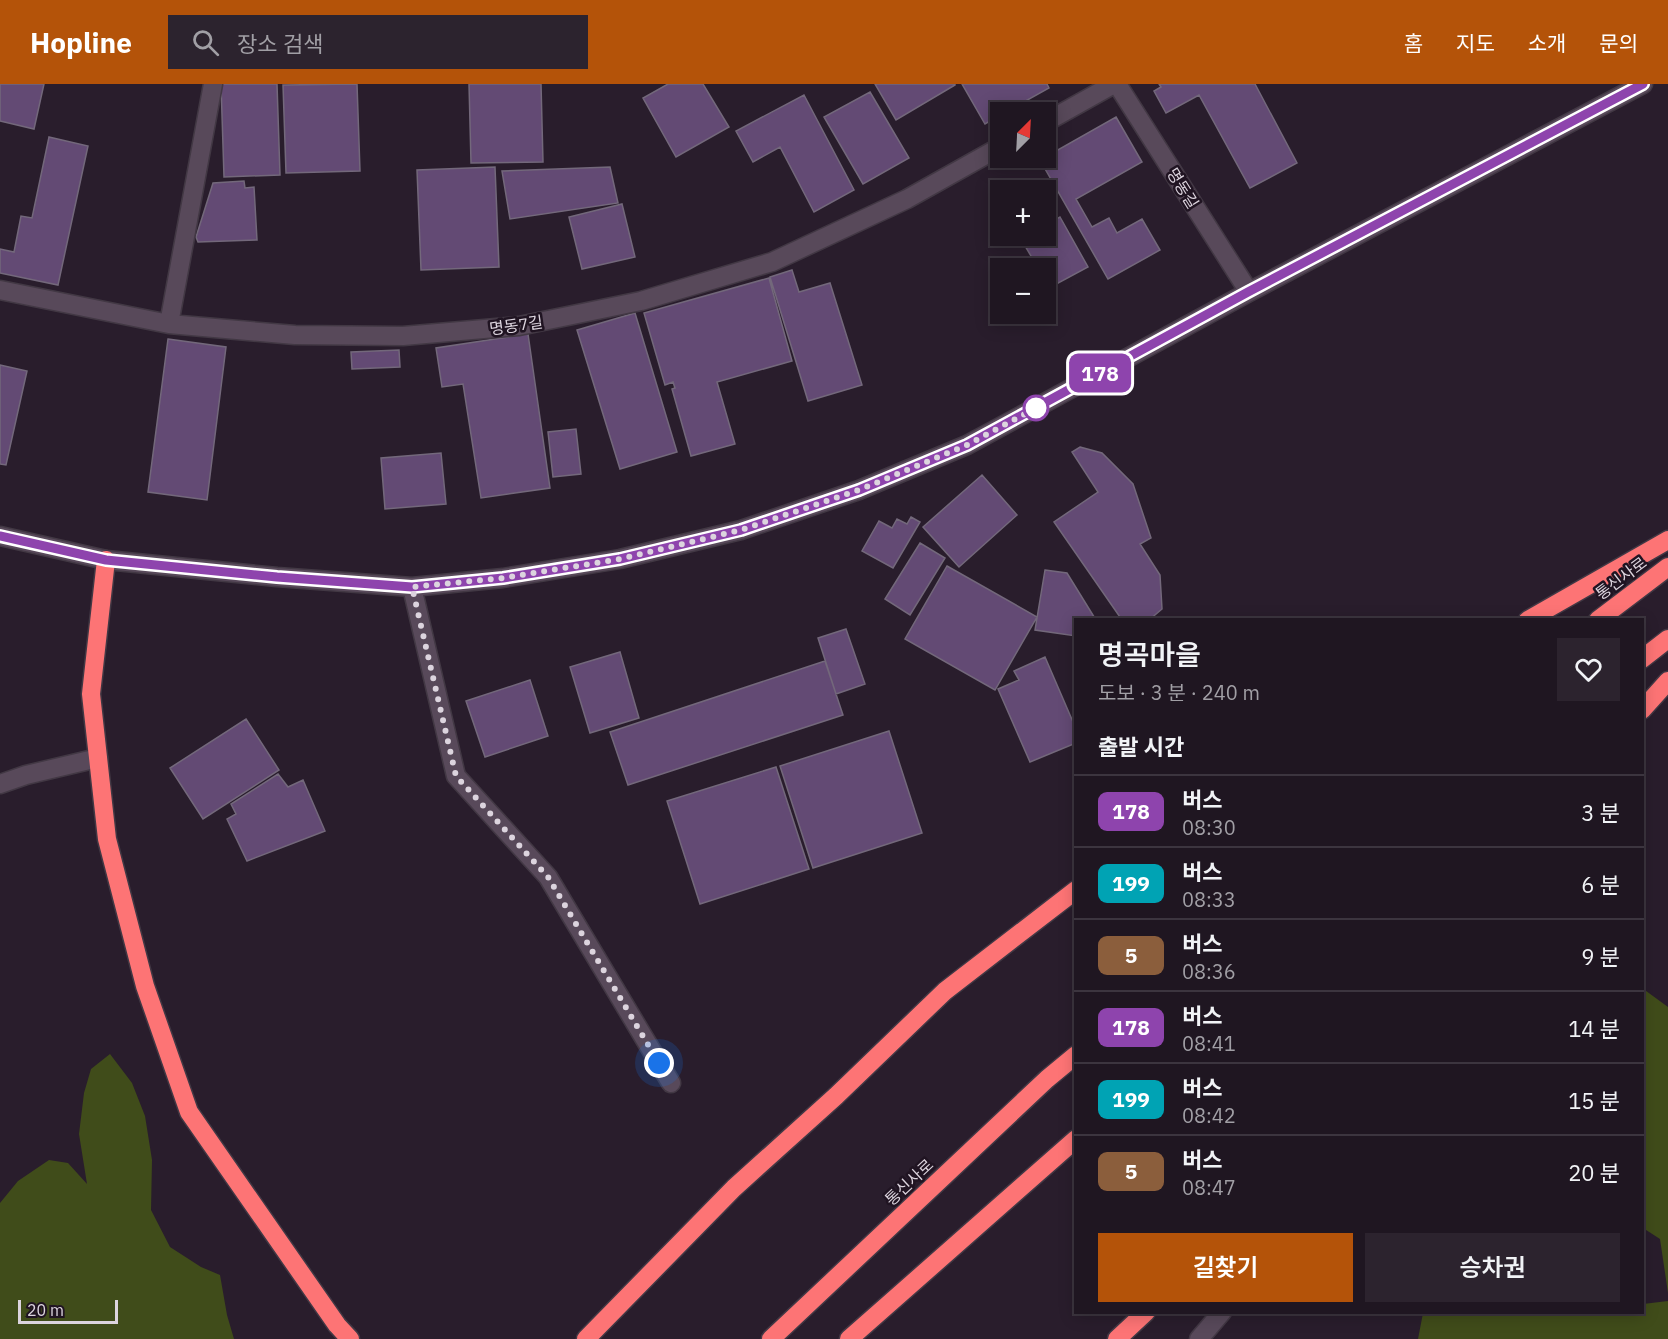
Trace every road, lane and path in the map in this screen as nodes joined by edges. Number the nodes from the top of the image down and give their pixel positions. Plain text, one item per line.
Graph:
1 (213, 84) edge
2 (1116, 84) edge
3 (1643, 84) edge
4 (1056, 117) edge
5 (990, 153) edge
6 (0, 290) edge
7 (1248, 292) junction
8 (169, 324) junction
9 (0, 536) edge
10 (1668, 540) edge
11 (106, 560) junction
12 (1668, 567) edge
13 (412, 587) junction
14 (1532, 618) edge
15 (1601, 618) edge
16 (1668, 639) edge
17 (1644, 657) edge
18 (1668, 681) edge
19 (1644, 708) edge
20 (98, 758) junction
21 (0, 783) edge
22 (1074, 892) edge
23 (1074, 1057) edge
24 (671, 1083) dead end
25 (1074, 1141) edge
26 (1144, 1314) edge
27 (1220, 1314) edge
28 (350, 1339) edge
29 (586, 1339) edge
30 (771, 1339) edge
31 (849, 1339) edge
32 (1117, 1339) edge
33 (1198, 1339) edge

1 - 8 street
2 - 4 street
2 - 7 street, 명동길
3 - 7 street
5 - 8 street, 명동7길
6 - 8 street, 명동7길
7 - 13 street
9 - 11 street
10 - 14 highway
11 - 13 street
11 - 20 highway
12 - 15 highway, 통신사로
13 - 24 street
16 - 17 highway
18 - 19 highway
20 - 21 street
20 - 28 highway
22 - 29 highway
23 - 30 highway, 통신사로
25 - 31 highway
26 - 32 highway
27 - 33 street

